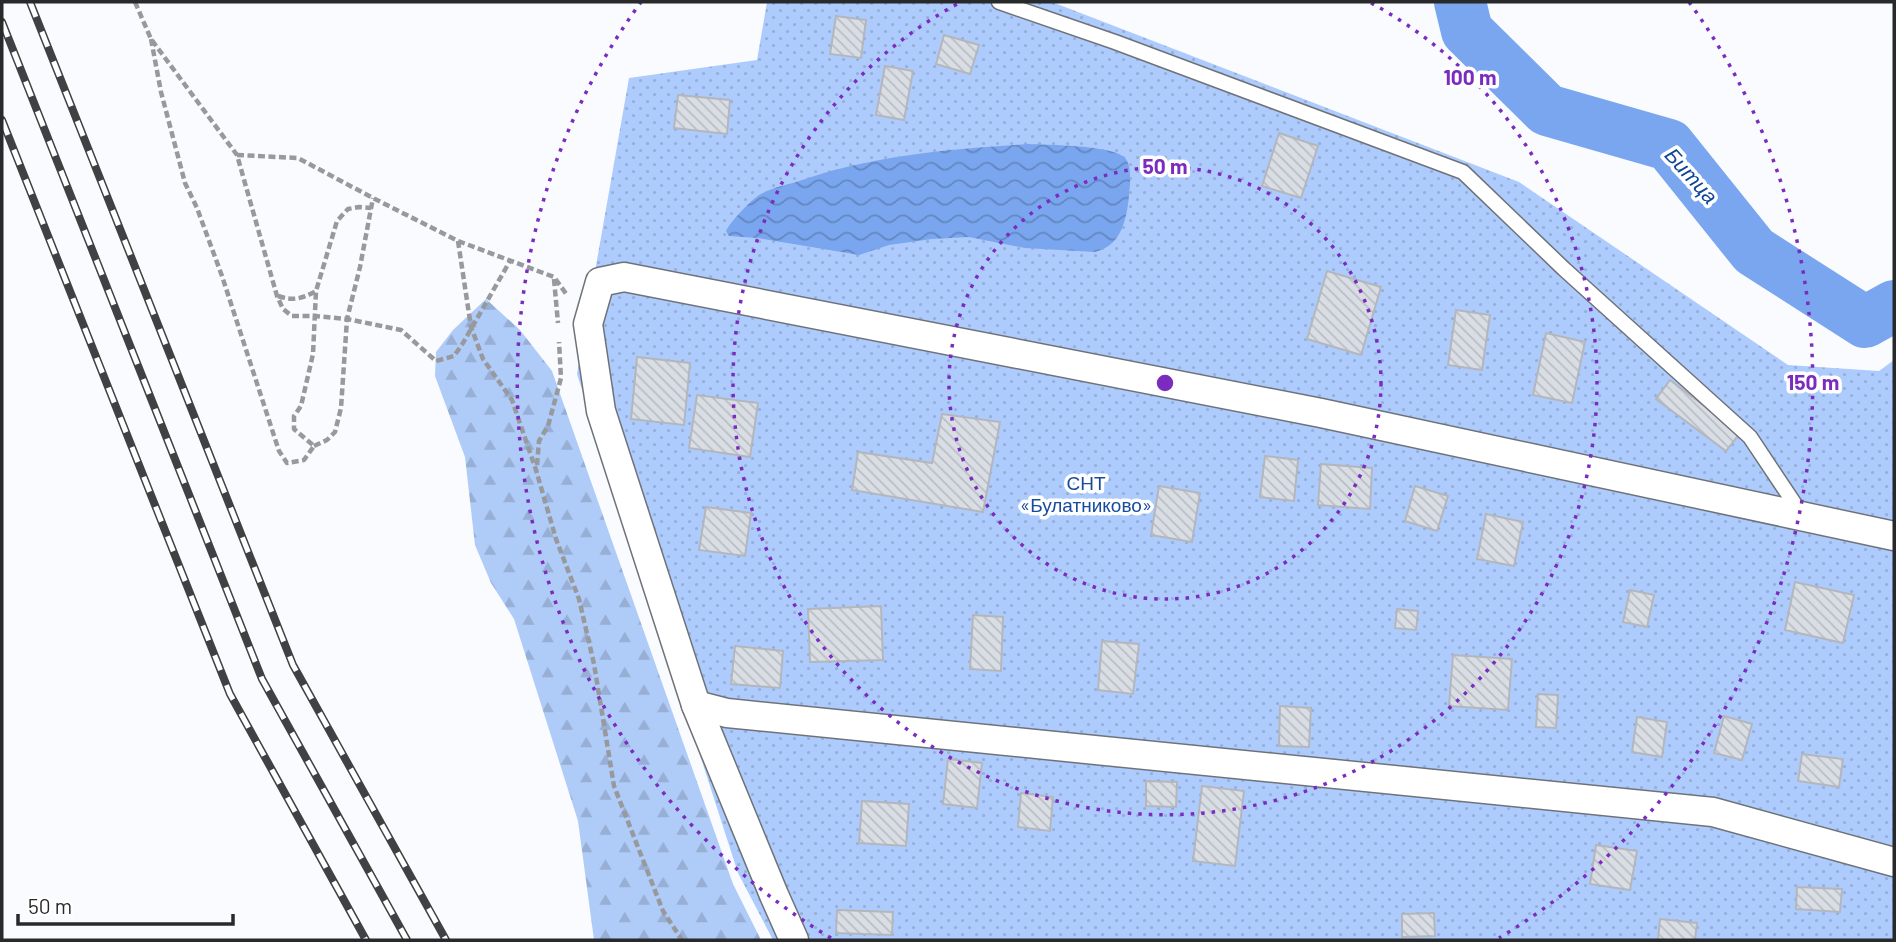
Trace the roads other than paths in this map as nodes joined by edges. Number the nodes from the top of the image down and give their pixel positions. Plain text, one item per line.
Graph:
1 (999, 2) edge
2 (1802, 516) junction
3 (1894, 536) edge
4 (696, 705) junction
5 (1894, 862) edge
6 (794, 940) edge

1 - 2 lane
2 - 3 street
2 - 4 street
4 - 5 street
4 - 6 street

